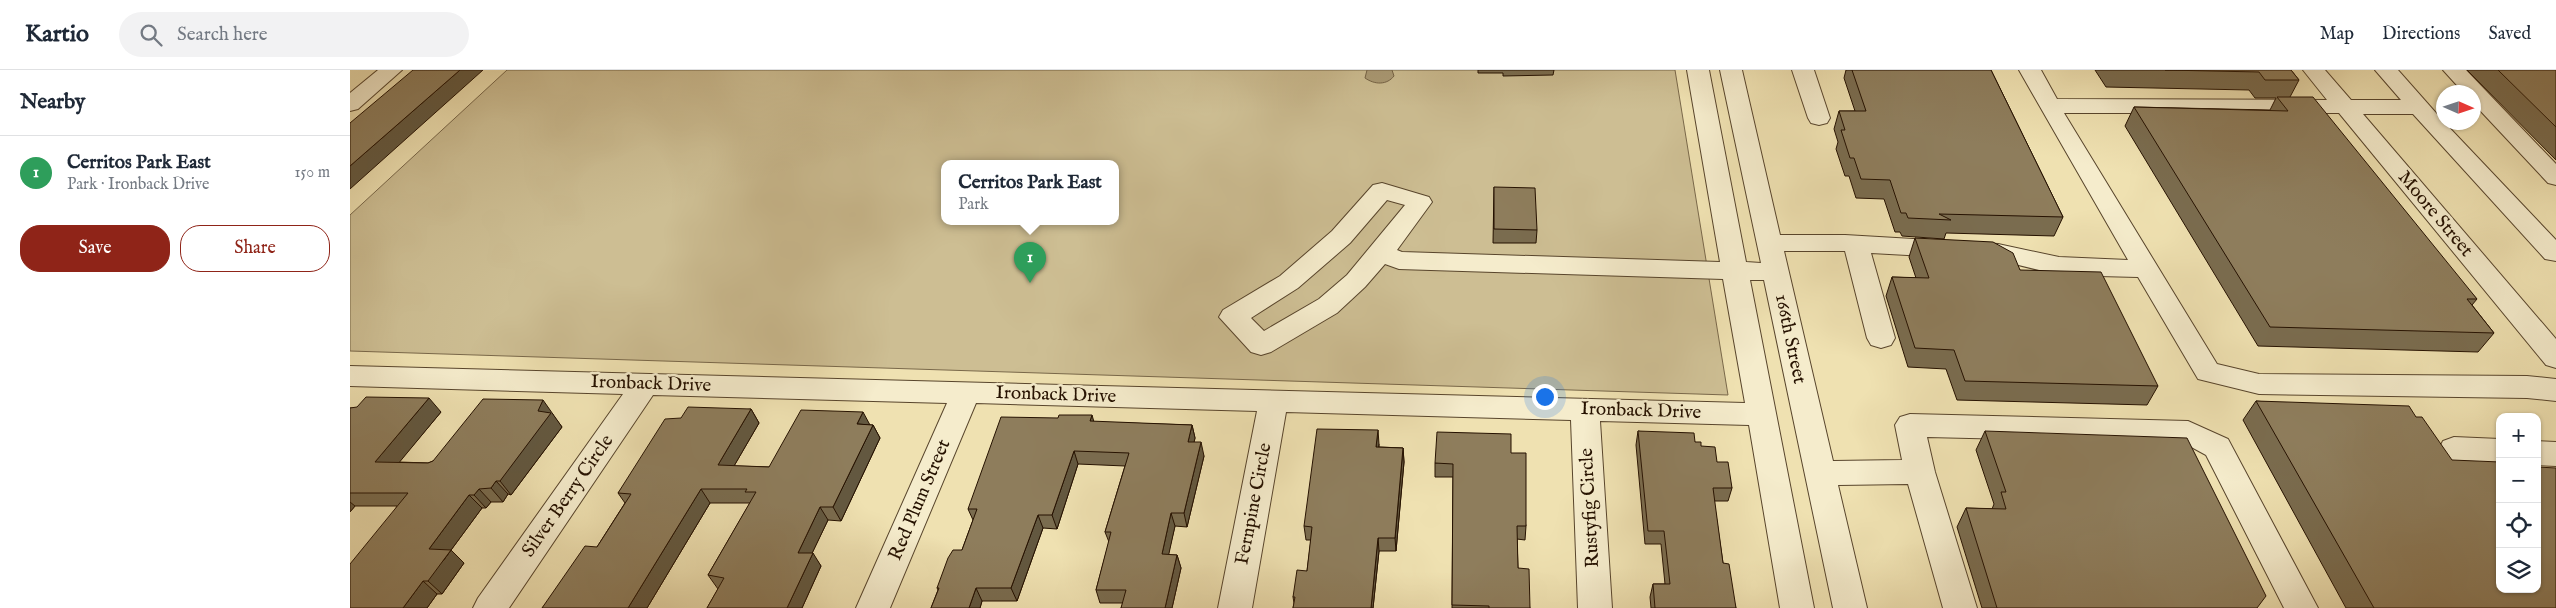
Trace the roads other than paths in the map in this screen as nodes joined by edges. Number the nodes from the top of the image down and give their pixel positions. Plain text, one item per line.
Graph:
1 (391, 70) edge
2 (1698, 70) edge
3 (1731, 70) edge
4 (1803, 70) edge
5 (2030, 70) edge
6 (2314, 70) edge
7 (2386, 70) edge
8 (2454, 70) edge
9 (350, 104) edge
10 (2049, 106) junction
11 (2344, 106) junction
12 (2419, 107) junction
13 (1819, 118) dead end
14 (2556, 178) edge
15 (1769, 243) junction
16 (1856, 244) junction
17 (1381, 253) junction
18 (2554, 253) dead end
19 (2145, 269) junction
20 (1735, 271) junction
21 (1776, 272) junction
22 (1881, 338) dead end
23 (2556, 358) edge
24 (350, 376) edge
25 (645, 384) junction
26 (2556, 390) edge
27 (966, 392) junction
28 (1273, 401) junction
29 (1585, 409) junction
30 (1761, 414) junction
31 (2454, 449) dead end
32 (2496, 451) edge
33 (2541, 453) edge
34 (2556, 454) edge
35 (1920, 472) junction
36 (1820, 473) junction
37 (490, 608) edge
38 (873, 608) edge
39 (1235, 608) edge
40 (1595, 608) edge
41 (1797, 608) edge
42 (1850, 608) edge
43 (1960, 608) edge
44 (2301, 608) edge

1 - 9 street
2 - 20 street
3 - 15 street, 166th Street
4 - 13 street
5 - 10 street
6 - 11 street, Moore Street
7 - 12 street
8 - 14 street
10 - 11 street
10 - 19 street
11 - 12 street
11 - 23 street, Moore Street
12 - 18 street
15 - 16 street
15 - 21 street, 166th Street
16 - 19 street
16 - 22 street
17 - 17 street
17 - 20 street
19 - 26 street
20 - 21 street
20 - 30 street
21 - 36 street, 166th Street
24 - 25 street, Ironback Drive
25 - 27 street, Ironback Drive
25 - 37 street, Silver Berry Circle
27 - 28 street, Ironback Drive
27 - 38 street, Red Plum Street
28 - 29 street, Ironback Drive
28 - 39 street, Fernpine Circle
29 - 30 street, Ironback Drive
29 - 40 street, Rustyfig Circle
30 - 41 street
31 - 32 street
33 - 34 street
35 - 36 street
35 - 43 street
35 - 44 street
36 - 42 street, 166th Street

